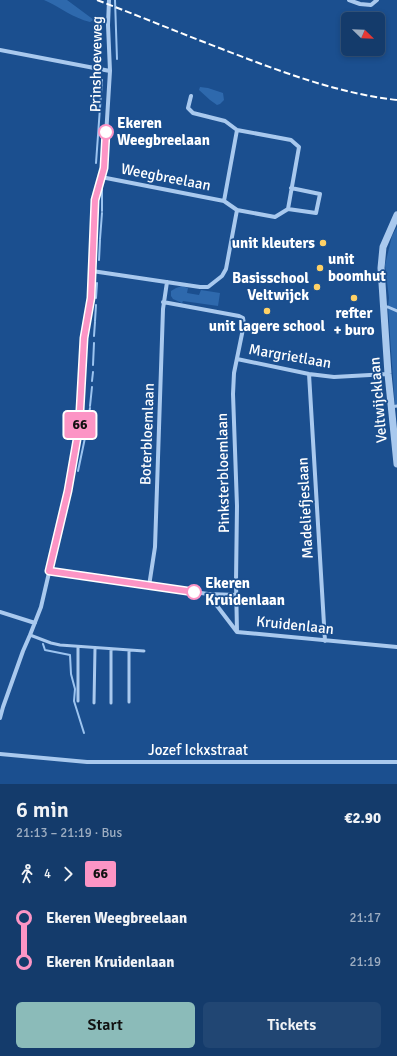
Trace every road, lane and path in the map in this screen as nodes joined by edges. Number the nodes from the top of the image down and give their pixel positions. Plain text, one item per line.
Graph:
1 (109, 0) edge
2 (349, 0) edge
3 (377, 0) edge
4 (0, 50) edge
5 (110, 71) junction
6 (192, 96) dead end
7 (237, 130) junction
8 (103, 177) junction
9 (291, 188) junction
10 (224, 201) junction
11 (288, 209) junction
12 (237, 210) junction
13 (397, 216) edge
14 (92, 271) junction
15 (167, 282) junction
16 (163, 302) junction
17 (383, 307) junction
18 (397, 310) edge
19 (237, 359) junction
20 (309, 374) junction
21 (388, 374) junction
22 (394, 406) edge
23 (397, 464) edge
24 (49, 571) junction
25 (149, 586) junction
26 (208, 594) junction
27 (236, 595) junction
28 (0, 612) edge
29 (35, 623) junction
30 (237, 632) junction
31 (30, 635) junction
32 (325, 640) junction
33 (78, 646) junction
34 (397, 647) edge
35 (94, 648) junction
36 (111, 649) junction
37 (129, 650) junction
38 (144, 651) dead end
39 (78, 701) dead end
40 (129, 702) dead end
41 (94, 703) dead end
42 (111, 703) dead end
43 (0, 718) edge
44 (0, 754) edge
45 (397, 762) edge

1 - 5 street, Prinshoeveweg
2 - 3 street
4 - 5 street
5 - 8 street, Prinshoeveweg
6 - 7 street
7 - 9 street
7 - 10 street, Weegbreelaan
8 - 10 street, Weegbreelaan
8 - 14 street, Prinshoeveweg
9 - 11 street
9 - 11 street
10 - 12 street, Weegbreelaan
11 - 12 street, Weegbreelaan
12 - 15 street
13 - 17 street, Veltwijcklaan
14 - 15 street
14 - 24 street, Prinshoeveweg
15 - 16 street, Boterbloemlaan
16 - 19 street, Pinksterbloemlaan
16 - 25 street, Boterbloemlaan
17 - 18 lane
17 - 21 street, Veltwijcklaan
19 - 20 street, Margrietlaan
19 - 27 street, Pinksterbloemlaan
20 - 21 street, Margrietlaan
20 - 32 street, Madeliefjeslaan
21 - 22 street, Veltwijcklaan
22 - 23 street, Veltwijcklaan
24 - 25 street
24 - 29 street, Prinshoeveweg
25 - 26 street
26 - 27 street
26 - 30 street, Kruidenlaan
27 - 30 street, Pinksterbloemlaan
28 - 29 street
29 - 31 street, Prinshoeveweg
30 - 32 street, Kruidenlaan
31 - 33 lane
31 - 43 street, Prinshoeveweg
32 - 34 street, Kruidenlaan
33 - 35 lane
33 - 39 lane
35 - 36 lane
35 - 41 lane
36 - 37 lane
36 - 42 lane
37 - 38 lane
37 - 40 lane
44 - 45 street, Jozef Ickxstraat

